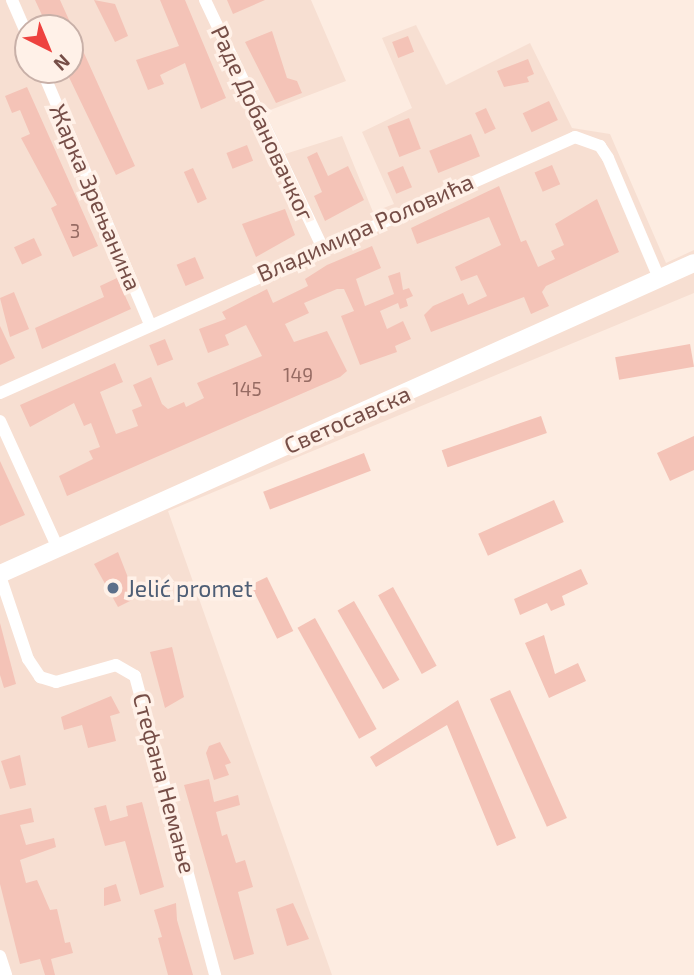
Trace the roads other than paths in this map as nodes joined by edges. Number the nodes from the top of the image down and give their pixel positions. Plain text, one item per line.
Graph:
1 (205, 0) edge
2 (48, 84) edge
3 (321, 246) junction
4 (694, 263) edge
5 (659, 278) junction
6 (150, 325) junction
7 (0, 393) edge
8 (0, 421) edge
9 (58, 548) junction
10 (0, 575) edge
11 (0, 956) edge
12 (6, 975) edge
13 (215, 975) edge

1 - 3 street, Раде Добановачког
2 - 6 street, Жарка Зрењанина
3 - 5 street, Владимира Роловића
3 - 6 street, Владимира Роловића
4 - 5 main road, Светосавска
5 - 9 main road, Светосавска
6 - 7 street, Владимира Роловића
8 - 9 street
9 - 10 main road, Светосавска
10 - 13 street, Стефана Немање
11 - 12 street

